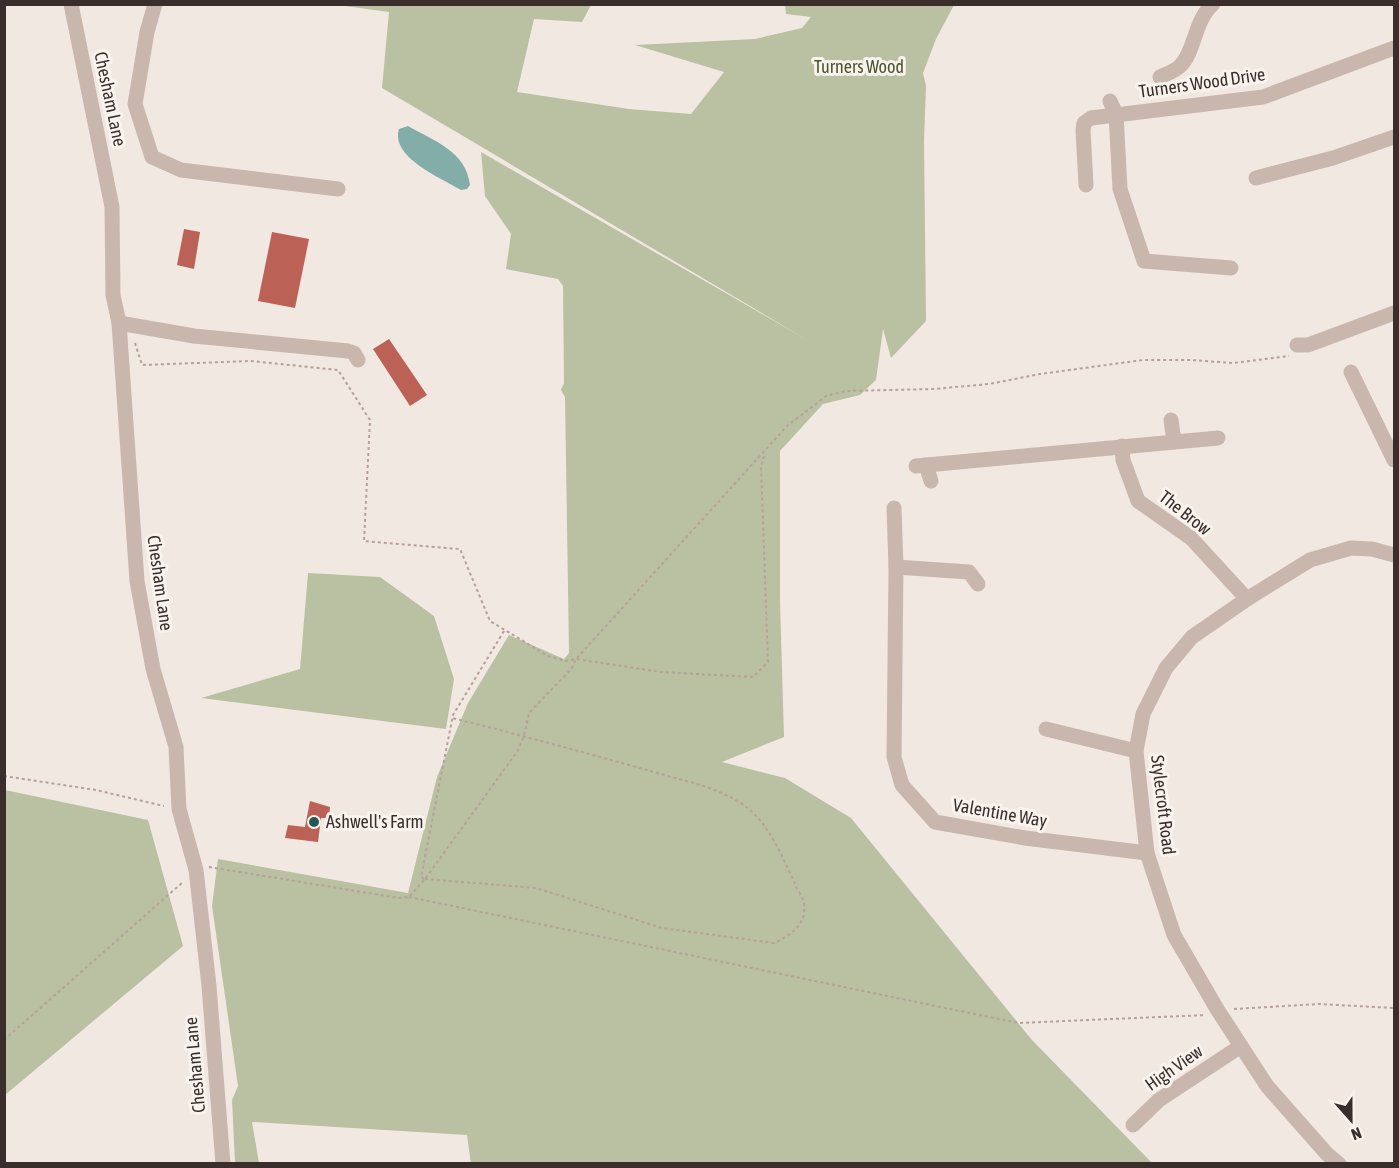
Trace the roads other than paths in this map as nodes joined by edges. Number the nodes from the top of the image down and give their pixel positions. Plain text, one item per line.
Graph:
1 (71, 4) edge
2 (155, 4) edge
3 (1212, 4) edge
4 (1395, 48) edge
5 (1160, 77) dead end
6 (1113, 108) junction
7 (1395, 136) edge
8 (1256, 178) dead end
9 (1086, 185) dead end
10 (338, 189) dead end
11 (1231, 268) dead end
12 (1395, 313) edge
13 (124, 323) junction
14 (1297, 350) road end
15 (358, 360) dead end
16 (1352, 372) dead end
17 (1172, 420) dead end
18 (1218, 438) dead end
19 (1174, 442) junction
20 (1122, 446) junction
21 (1395, 460) edge
22 (931, 481) dead end
23 (894, 508) dead end
24 (1395, 555) edge
25 (896, 567) junction
26 (978, 584) dead end
27 (1247, 599) junction
28 (1046, 729) dead end
29 (1136, 751) junction
30 (1147, 853) junction
31 (1240, 1046) junction
32 (1133, 1125) dead end
33 (223, 1164) edge
34 (1339, 1164) edge

1 - 13 street, Chesham Lane
2 - 10 street
3 - 5 street
4 - 6 street, Turners Wood Drive
6 - 9 street, Turners Wood Drive
6 - 11 street
7 - 8 street
12 - 14 street
13 - 15 street
13 - 33 street, Chesham Lane
16 - 21 street
17 - 19 street
18 - 19 street
19 - 20 street
20 - 22 street
20 - 27 street, The Brow
23 - 25 street, Valentine Way
24 - 27 street, Stylecroft Road
25 - 26 street
25 - 30 street, Valentine Way
27 - 29 street, Stylecroft Road
28 - 29 street
29 - 30 street, Stylecroft Road
30 - 31 street, Stylecroft Road
31 - 32 street, High View
31 - 34 street, Stylecroft Road

